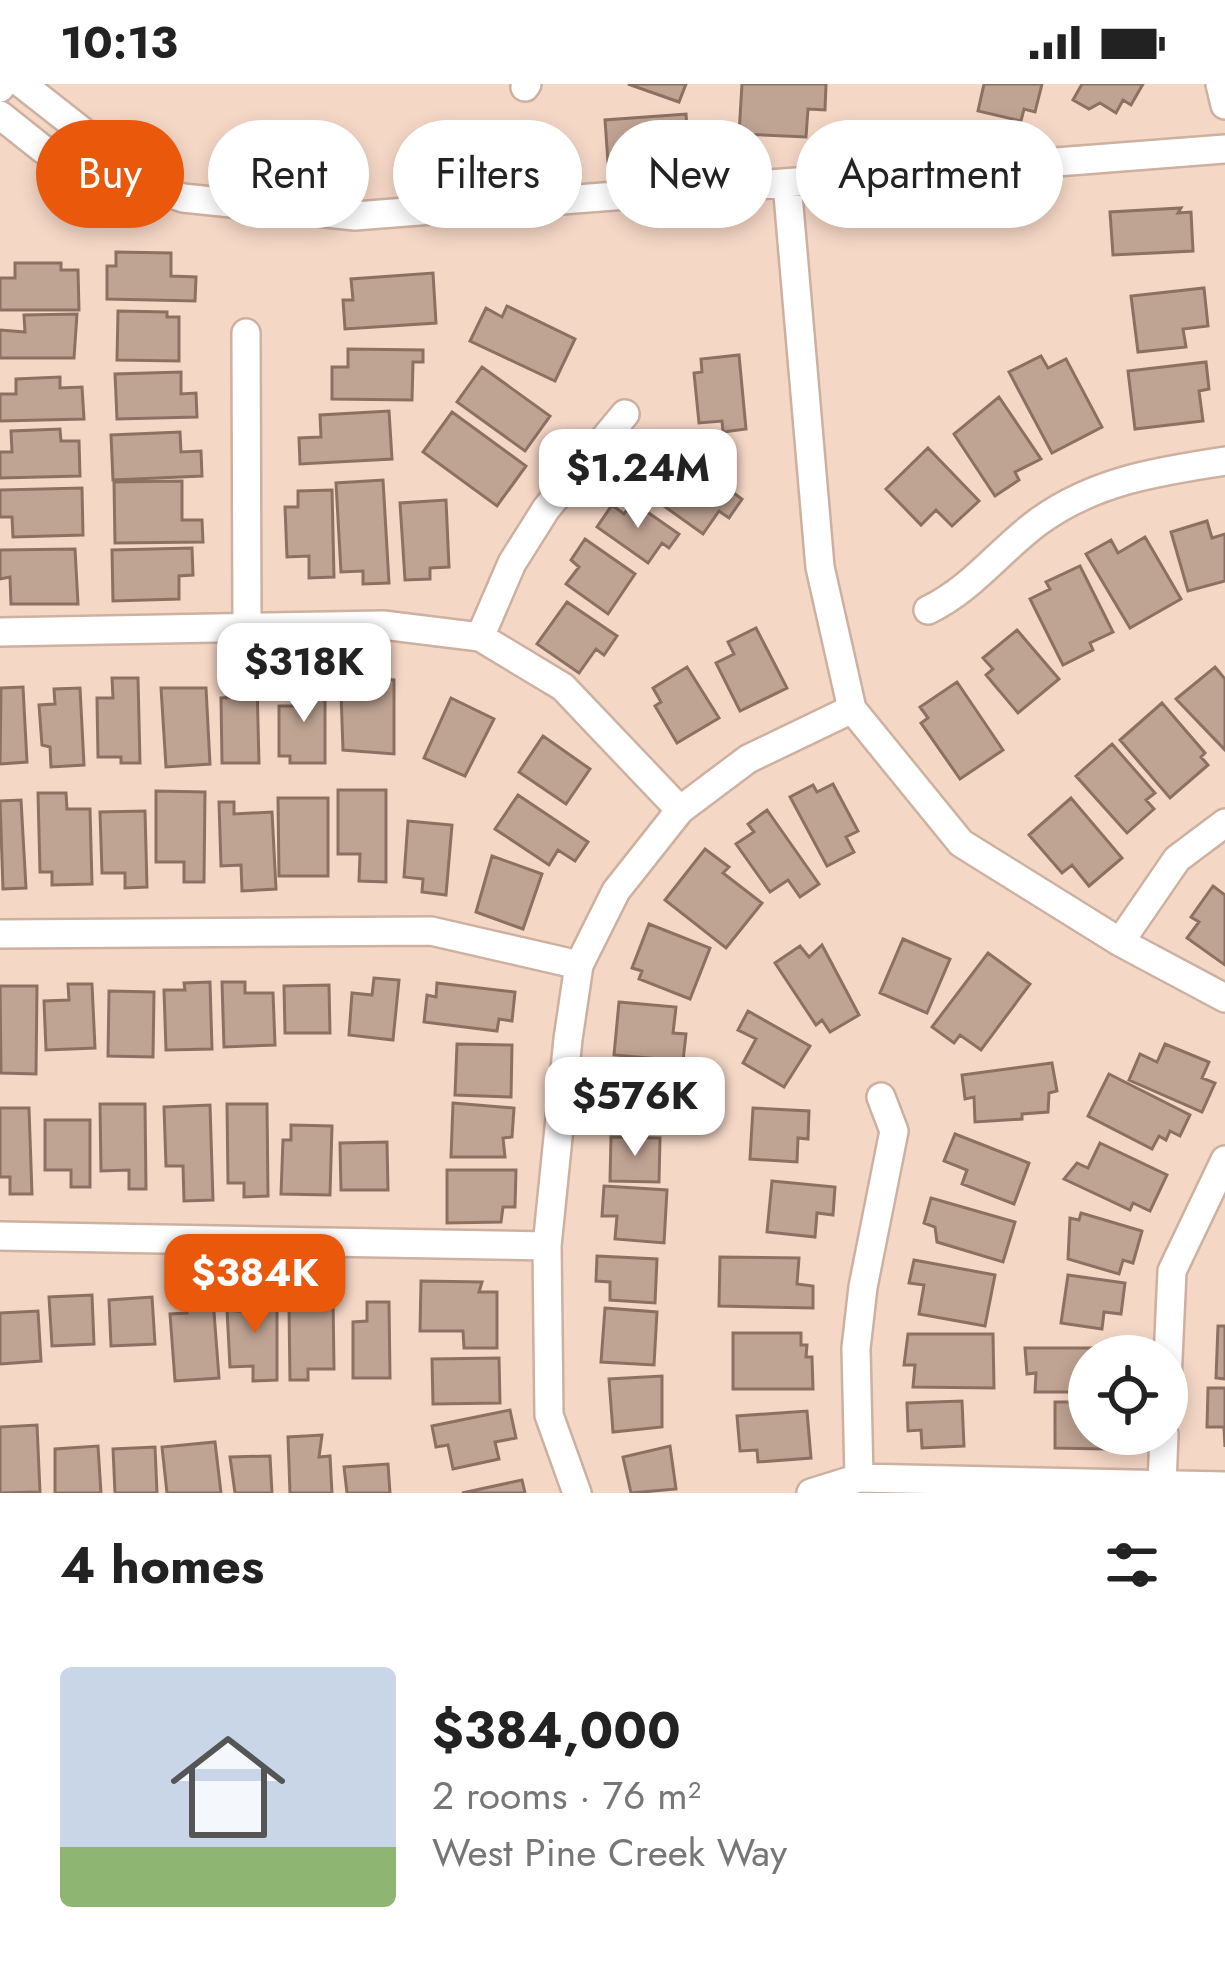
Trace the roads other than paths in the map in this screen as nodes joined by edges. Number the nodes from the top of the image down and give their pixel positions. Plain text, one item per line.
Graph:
1 (22, 84) edge
2 (1220, 84) edge
3 (1225, 105) edge
4 (0, 116) edge
5 (68, 120) edge
6 (36, 144) edge
7 (1225, 149) edge
8 (787, 183) junction
9 (184, 198) edge
10 (246, 333) dead end
11 (625, 414) dead end
12 (1225, 461) edge
13 (928, 610) dead end
14 (247, 626) junction
15 (0, 632) edge
16 (480, 638) junction
17 (852, 710) junction
18 (680, 810) junction
19 (1225, 823) edge
20 (0, 934) edge
21 (1120, 942) junction
22 (579, 965) junction
23 (1225, 998) edge
24 (881, 1097) dead end
25 (1225, 1160) edge
26 (0, 1236) edge
27 (547, 1246) junction
28 (1169, 1335) edge
29 (1163, 1455) edge
30 (859, 1478) junction
31 (1162, 1485) junction
32 (1225, 1486) edge
33 (577, 1493) edge
34 (811, 1493) edge

1 - 5 street
2 - 3 street
4 - 6 street
7 - 8 street
8 - 9 street
8 - 17 street
10 - 14 street
11 - 16 street
12 - 13 street
14 - 15 street
14 - 16 street
16 - 18 street
17 - 18 street
17 - 21 street
18 - 22 street
19 - 21 street
20 - 22 street
21 - 23 street
22 - 27 street
24 - 30 street
25 - 28 street
26 - 27 street
27 - 33 street
29 - 31 street
30 - 31 street
30 - 34 street
31 - 32 street

